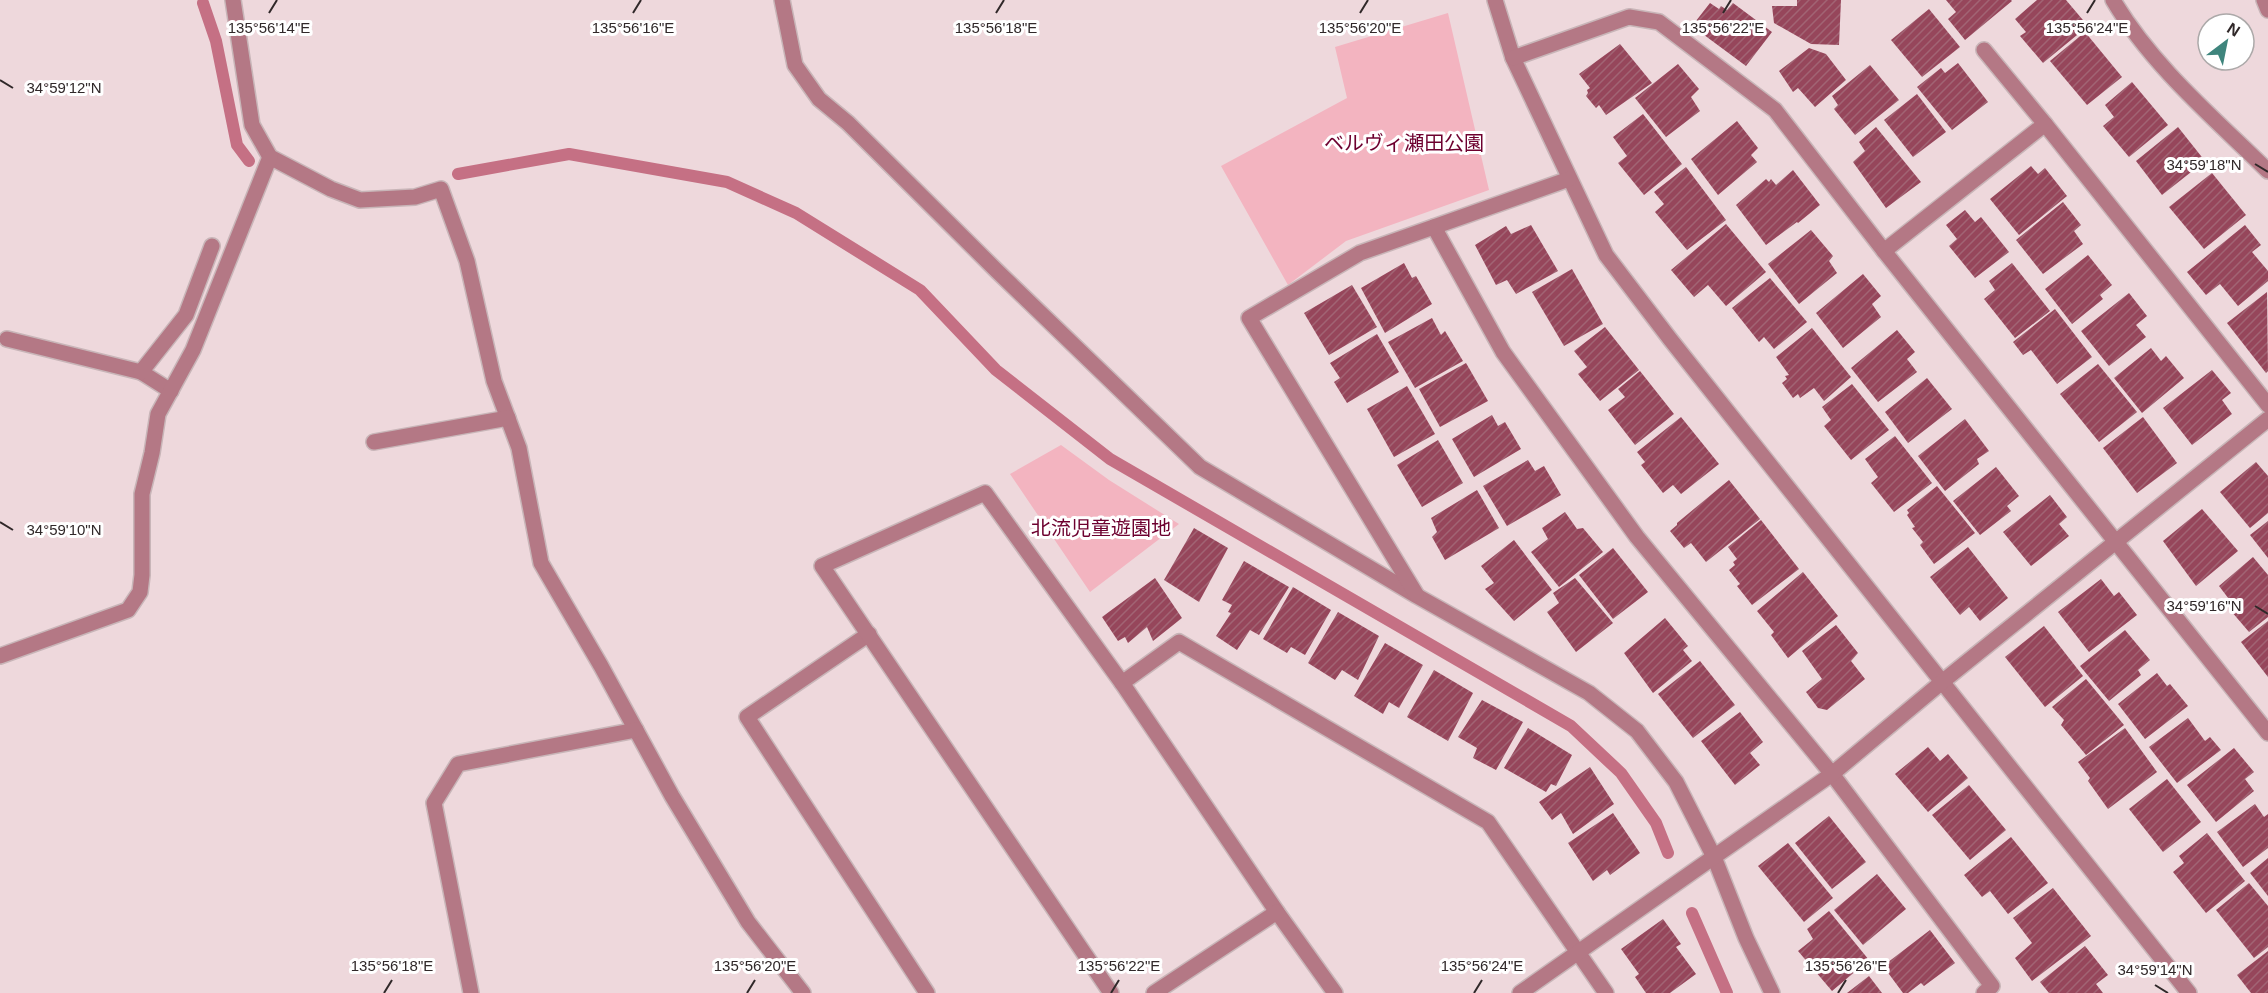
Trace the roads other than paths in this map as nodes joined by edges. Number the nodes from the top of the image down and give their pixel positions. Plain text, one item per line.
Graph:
1 (233, 0) edge
2 (782, 0) edge
3 (1495, 0) edge
4 (2113, 0) edge
5 (2264, 0) edge
6 (2268, 10) edge
7 (1984, 50) dead end
8 (1513, 58) junction
9 (2044, 124) junction
10 (269, 158) junction
11 (2268, 171) edge
12 (1569, 179) junction
13 (1434, 227) junction
14 (212, 246) dead end
15 (1884, 251) junction
16 (7, 339) dead end
17 (141, 372) junction
18 (171, 391) junction
19 (2268, 405) edge
20 (508, 418) junction
21 (2268, 419) edge
22 (374, 442) dead end
23 (2115, 542) junction
24 (1417, 596) junction
25 (869, 634) junction
26 (0, 656) edge
27 (1942, 681) junction
28 (1122, 683) junction
29 (636, 730) junction
30 (2268, 733) edge
31 (1832, 774) junction
32 (1714, 857) junction
33 (1277, 912) junction
34 (1578, 953) junction
35 (471, 993) edge
36 (803, 993) edge
37 (927, 993) edge
38 (1111, 993) edge
39 (1154, 993) edge
40 (1335, 993) edge
41 (1520, 993) edge
42 (1606, 993) edge
43 (1772, 993) edge
44 (1984, 993) edge
45 (2189, 993) edge

1 - 10 street
2 - 24 street
3 - 8 street
4 - 11 street
5 - 6 street
7 - 9 street
8 - 12 street
8 - 15 street
9 - 15 street
9 - 19 street
10 - 18 street
10 - 20 street
12 - 13 street
12 - 27 street
13 - 24 street
13 - 31 street
14 - 17 street
15 - 23 street
16 - 17 street
17 - 18 street
18 - 26 street
20 - 22 street
20 - 29 street
21 - 23 street
23 - 27 street
23 - 30 street
24 - 32 street
25 - 28 street
25 - 37 street
25 - 38 street
27 - 31 street
27 - 45 street
28 - 33 street
28 - 34 street
29 - 35 street
29 - 36 street
31 - 32 street
31 - 44 street
32 - 34 street
32 - 43 street
33 - 39 street
33 - 40 street
34 - 41 street
34 - 42 street

